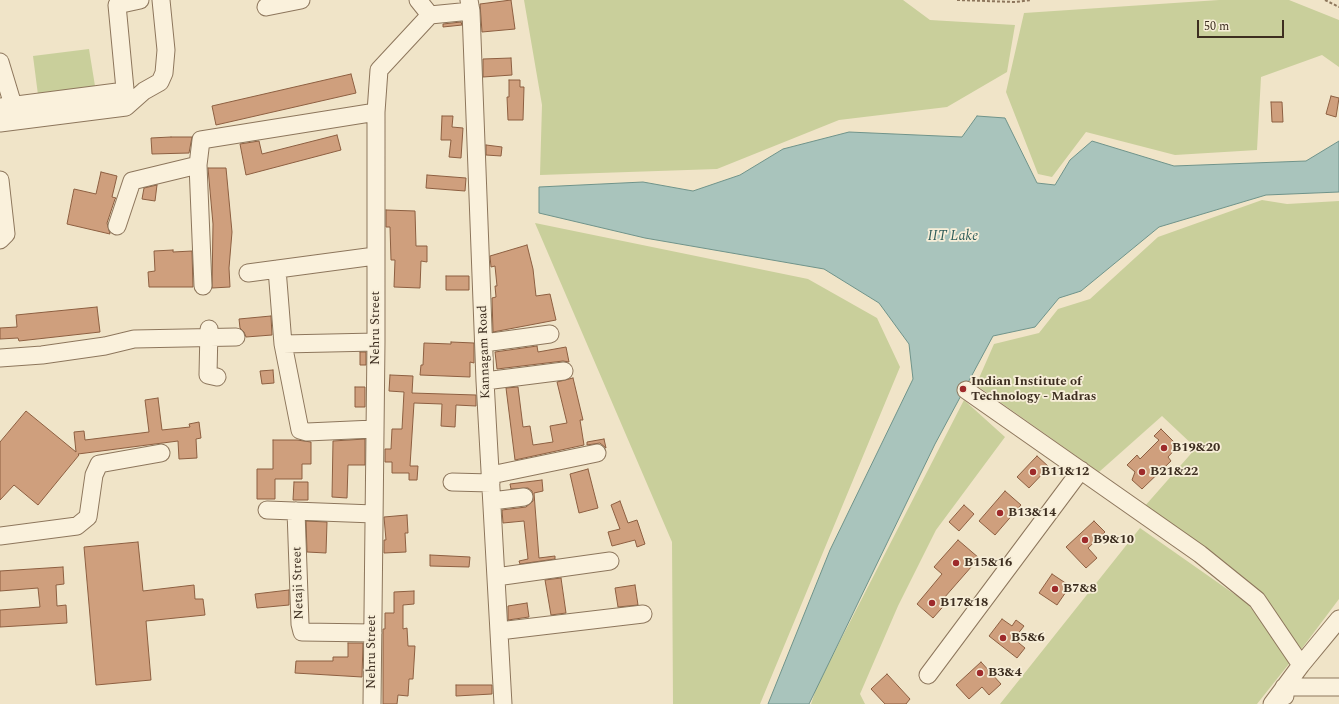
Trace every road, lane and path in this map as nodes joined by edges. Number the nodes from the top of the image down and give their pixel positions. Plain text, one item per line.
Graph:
1 (140, 0) edge
2 (161, 0) edge
3 (302, 0) edge
4 (418, 0) edge
5 (957, 0) edge
6 (1031, 0) edge
7 (1325, 0) edge
8 (112, 2) edge
9 (470, 5) edge
10 (266, 7) dead end
11 (1339, 7) edge
12 (430, 15) junction
13 (0, 62) edge
14 (126, 99) junction
15 (376, 112) junction
16 (7, 114) edge
17 (198, 166) junction
18 (0, 180) edge
19 (117, 226) dead end
20 (0, 240) edge
21 (375, 256) junction
22 (277, 269) junction
23 (248, 273) dead end
24 (203, 286) dead end
25 (209, 333) junction
26 (550, 334) dead end
27 (236, 337) dead end
28 (376, 342) junction
29 (484, 343) junction
30 (283, 344) junction
31 (0, 358) edge
32 (564, 371) dead end
33 (217, 377) dead end
34 (485, 381) junction
35 (966, 390) dead end
36 (374, 429) junction
37 (162, 453) dead end
38 (598, 454) dead end
39 (1081, 470) junction
40 (491, 479) junction
41 (452, 482) dead end
42 (524, 497) dead end
43 (492, 501) junction
44 (267, 510) dead end
45 (296, 511) junction
46 (374, 514) junction
47 (0, 536) edge
48 (610, 561) dead end
49 (496, 577) junction
50 (643, 614) dead end
51 (1339, 619) edge
52 (499, 631) junction
53 (373, 633) junction
54 (1301, 665) junction
55 (928, 675) dead end
56 (1284, 687) junction
57 (1339, 687) edge
58 (372, 704) edge
59 (503, 704) edge
60 (1272, 704) edge
61 (1286, 704) edge

1 - 8 street
2 - 14 street
3 - 10 street
4 - 12 street
5 - 6 path
7 - 11 path
8 - 14 street
9 - 12 street
9 - 29 street, Kannagam Road
12 - 15 street, Nehru Street
13 - 16 street
14 - 16 street
15 - 17 street
15 - 21 street, Nehru Street
17 - 19 street
17 - 24 street
18 - 20 street
21 - 22 street
21 - 28 street, Nehru Street
22 - 23 street
22 - 30 street
25 - 27 street
25 - 31 street
25 - 33 street
26 - 29 street
28 - 30 street
28 - 36 street, Nehru Street
29 - 34 street, Kannagam Road
30 - 36 street
32 - 34 street
34 - 40 street, Kannagam Road
35 - 39 street
36 - 46 street, Nehru Street
37 - 47 street
38 - 40 street
39 - 54 street
39 - 55 street
40 - 41 street
40 - 43 street, Kannagam Road
42 - 43 street
43 - 49 street, Kannagam Road
44 - 45 street
45 - 46 street
45 - 53 street, Netaji Street
46 - 53 street, Nehru Street
48 - 49 street
49 - 52 street, Kannagam Road
50 - 52 street
51 - 54 street
52 - 59 street, Kannagam Road
53 - 58 street, Nehru Street
54 - 56 street
56 - 57 street
56 - 60 street
56 - 61 street

